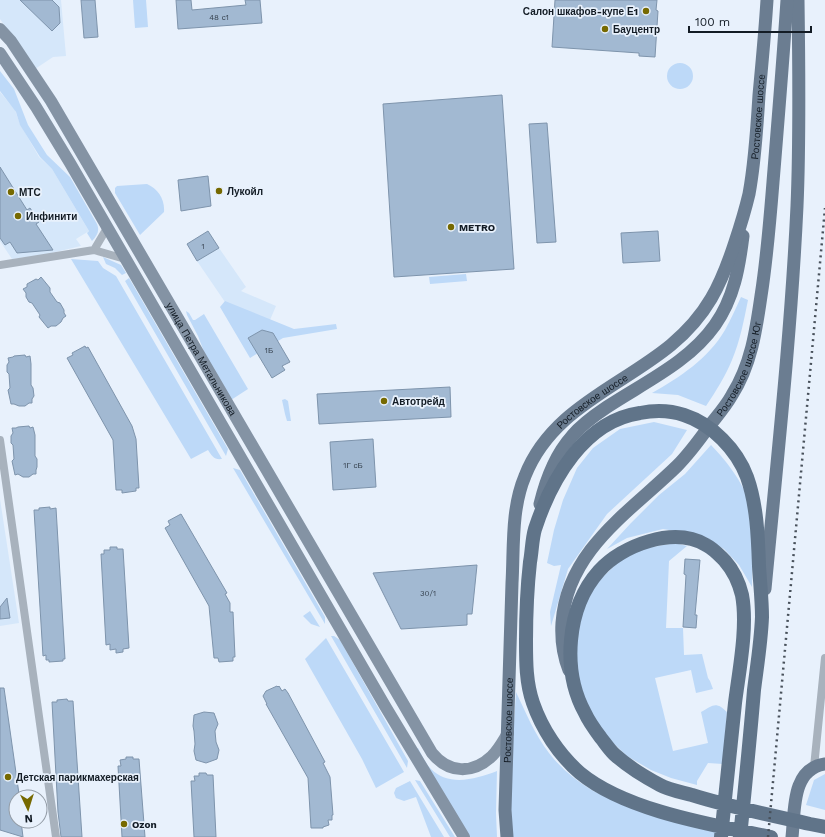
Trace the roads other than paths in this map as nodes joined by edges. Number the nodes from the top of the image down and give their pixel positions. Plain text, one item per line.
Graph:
1 (767, 0) edge
2 (787, 0) edge
3 (798, 0) edge
4 (0, 29) edge
5 (0, 53) edge
6 (749, 194) junction
7 (107, 228) junction
8 (94, 250) junction
9 (125, 259) junction
10 (0, 265) edge
11 (0, 440) edge
12 (3, 487) edge
13 (534, 530) junction
14 (762, 617) junction
15 (825, 658) edge
16 (573, 679) junction
17 (396, 694) junction
18 (384, 706) junction
19 (508, 733) junction
20 (819, 765) edge
21 (825, 827) edge
22 (56, 837) edge
23 (464, 837) edge
24 (507, 837) edge
25 (721, 837) edge
26 (740, 837) edge
27 (771, 837) edge
28 (792, 837) edge

1 - 6 main road, Ростовское шоссе
2 - 16 main road, Ростовское шоссе Юг
3 - 14 main road
4 - 17 main road, улица Петра Метальникова
5 - 7 main road, улица Петра Метальникова
6 - 13 main road
6 - 19 main road, Ростовское шоссе
7 - 8 street
7 - 9 main road, улица Петра Метальникова
8 - 9 street
8 - 10 street
9 - 18 main road, улица Петра Метальникова
11 - 12 street
12 - 22 street
13 - 14 highway
13 - 27 highway
14 - 26 highway
15 - 20 street
16 - 21 highway
16 - 25 highway
17 - 18 main road
17 - 19 main road, улица Петра Метальникова
18 - 23 main road, улица Петра Метальникова
19 - 24 main road, Ростовское шоссе
20 - 28 main road

